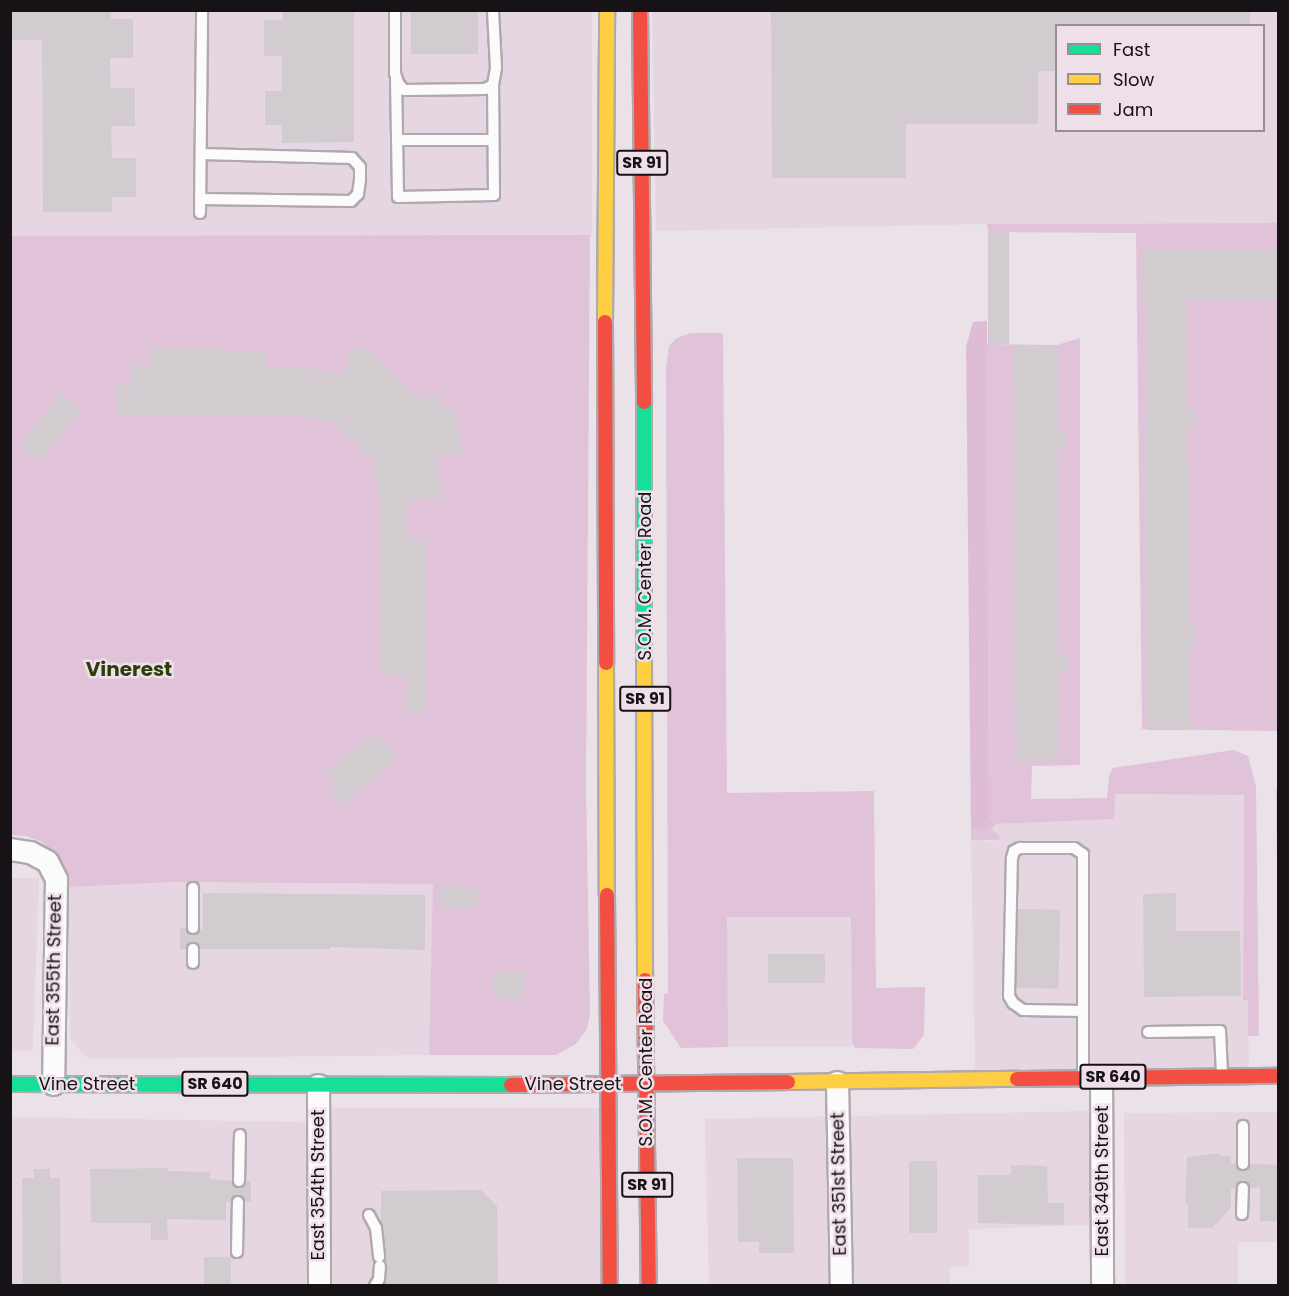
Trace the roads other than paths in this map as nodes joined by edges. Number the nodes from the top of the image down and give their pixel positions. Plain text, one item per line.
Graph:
1 (202, 10) edge
2 (395, 10) edge
3 (493, 10) edge
4 (607, 10) edge
5 (640, 10) edge
6 (396, 79) junction
7 (493, 85) junction
8 (397, 140) junction
9 (493, 140) junction
10 (201, 154) junction
11 (200, 199) junction
12 (200, 213) dead end
13 (10, 849) edge
14 (193, 888) dead end
15 (193, 928) dead end
16 (193, 949) dead end
17 (193, 963) dead end
18 (1083, 1011) junction
19 (1148, 1032) dead end
20 (1222, 1076) junction
21 (1278, 1076) edge
22 (1092, 1077) junction
23 (837, 1082) junction
24 (10, 1084) edge
25 (53, 1084) junction
26 (608, 1084) junction
27 (646, 1084) junction
28 (318, 1085) junction
29 (1243, 1126) dead end
30 (240, 1135) dead end
31 (1243, 1164) dead end
32 (239, 1181) dead end
33 (1243, 1188) dead end
34 (238, 1202) dead end
35 (1242, 1214) dead end
36 (369, 1215) dead end
37 (237, 1252) dead end
38 (319, 1286) edge
39 (375, 1286) edge
40 (610, 1286) edge
41 (648, 1286) edge
42 (841, 1286) edge
43 (1102, 1286) edge

1 - 10 lane
2 - 6 lane
3 - 7 lane
4 - 26 main road, S.O.M. Center Road / SR 91
5 - 27 main road, S.O.M. Center Road / SR 91
6 - 7 lane
6 - 8 lane
7 - 9 lane
8 - 9 lane
8 - 9 lane
10 - 11 lane
10 - 11 lane
11 - 12 lane
13 - 25 street, East 355th Street
14 - 15 lane
16 - 17 lane
18 - 18 lane
18 - 22 lane
19 - 20 lane
20 - 21 main road, Vine Street / SR 640
20 - 22 main road, Vine Street / SR 640
22 - 23 main road, Vine Street / SR 640
22 - 43 street, East 349th Street
23 - 27 main road, Vine Street / SR 640
23 - 42 street, East 351st Street
24 - 25 main road, Vine Street / SR 640
25 - 28 main road, Vine Street / SR 640
26 - 27 main road, Vine Street / SR 640
26 - 28 main road, Vine Street / SR 640
26 - 40 main road, S.O.M. Center Road / SR 91
27 - 41 main road, S.O.M. Center Road / SR 91
28 - 38 street, East 354th Street
29 - 31 lane
30 - 32 lane
33 - 35 lane
34 - 37 lane
36 - 39 lane

